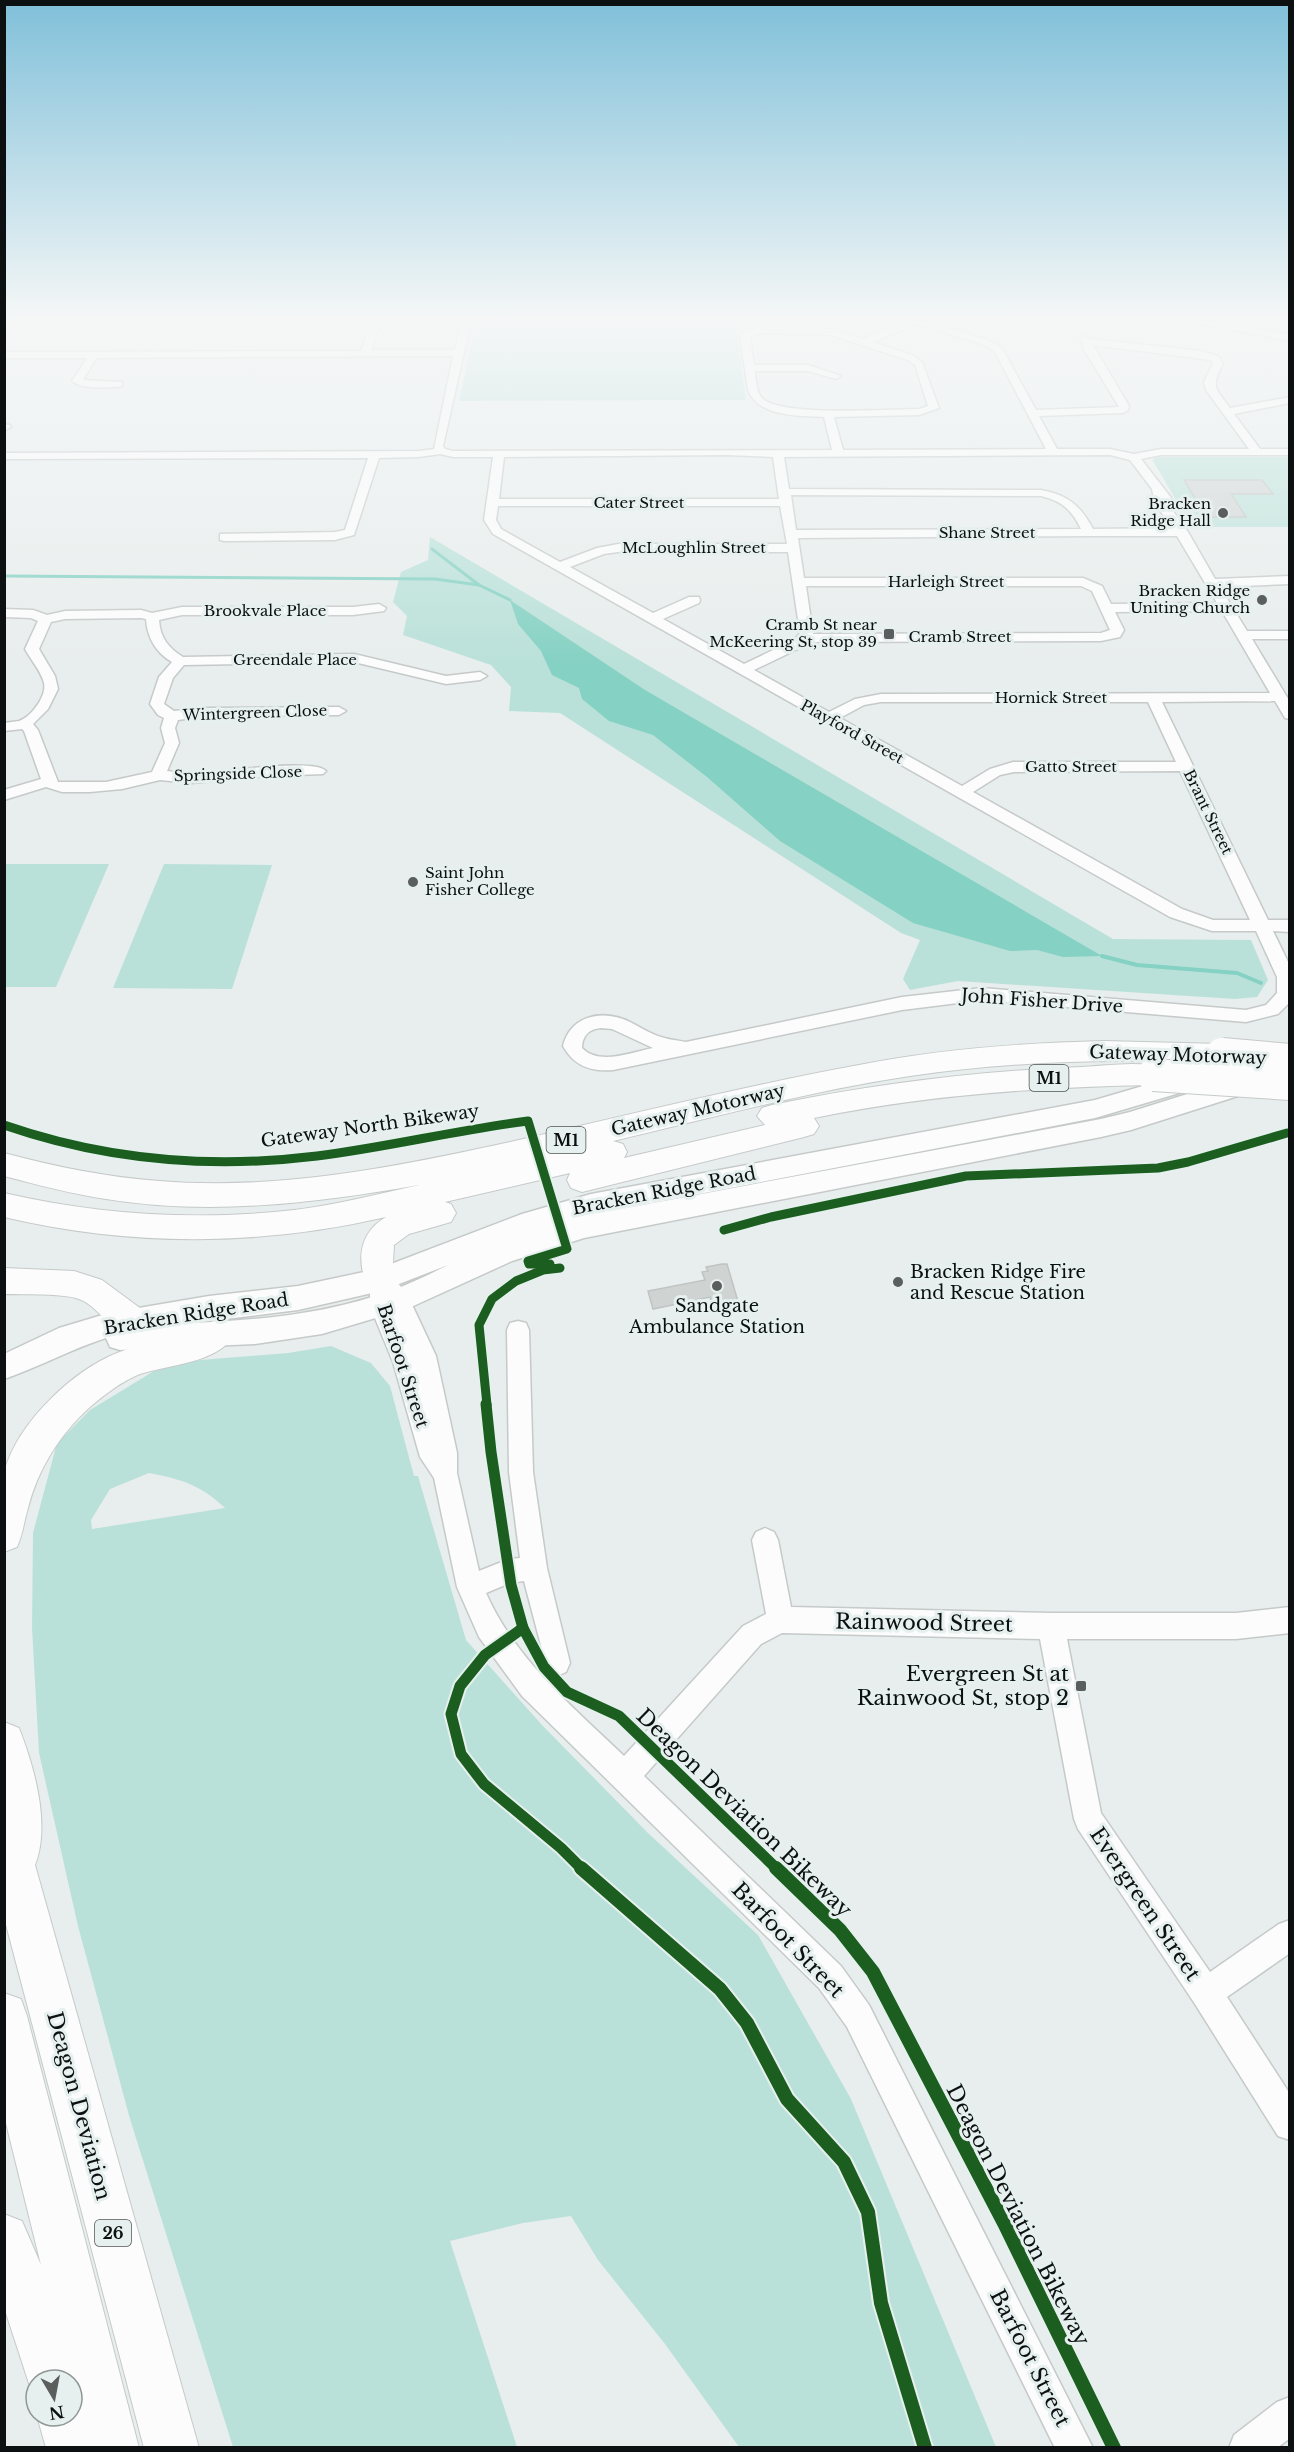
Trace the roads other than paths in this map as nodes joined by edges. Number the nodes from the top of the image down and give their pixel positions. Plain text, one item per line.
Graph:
1 (440, 435) edge
2 (834, 435) edge
3 (1044, 435) edge
4 (1245, 435) edge
5 (440, 451) junction
6 (1257, 452) junction
7 (1290, 452) edge
8 (838, 453) junction
9 (1054, 453) junction
10 (375, 454) junction
11 (499, 454) junction
12 (778, 454) junction
13 (4, 456) edge
14 (1134, 457) junction
15 (786, 497) junction
16 (492, 503) junction
17 (1182, 532) junction
18 (1089, 533) junction
19 (792, 534) junction
20 (224, 537) dead end
21 (794, 548) junction
22 (560, 566) junction
23 (1290, 580) edge
24 (800, 582) junction
25 (1212, 584) junction
26 (694, 600) dead end
27 (1225, 607) junction
28 (379, 608) dead end
29 (1106, 608) junction
30 (4, 613) edge
31 (152, 617) junction
32 (46, 619) junction
33 (651, 619) junction
34 (1242, 635) junction
35 (1290, 635) edge
36 (805, 638) junction
37 (180, 661) junction
38 (743, 670) junction
39 (480, 676) dead end
40 (1278, 697) junction
41 (1153, 698) junction
42 (339, 711) dead end
43 (1290, 715) edge
44 (172, 716) junction
45 (828, 718) junction
46 (25, 724) junction
47 (4, 727) edge
48 (1186, 766) junction
49 (318, 771) dead end
50 (158, 775) junction
51 (49, 781) junction
52 (962, 793) junction
53 (4, 795) edge
54 (1262, 926) junction
55 (1290, 926) edge
56 (686, 1048) junction
57 (1290, 1049) edge
58 (1290, 1060) edge
59 (1290, 1071) edge
60 (1290, 1084) edge
61 (945, 1086) junction
62 (4, 1164) edge
63 (4, 1205) edge
64 (4, 1281) edge
65 (387, 1295) junction
66 (132, 1321) junction
67 (518, 1330) dead end
68 (217, 1334) junction
69 (45, 1350) junction
70 (4, 1367) edge
71 (4, 1535) edge
72 (765, 1540) dead end
73 (534, 1568) junction
74 (470, 1587) junction
75 (780, 1620) junction
76 (1290, 1620) edge
77 (1051, 1626) junction
78 (558, 1663) dead end
79 (4, 1743) edge
80 (624, 1777) junction
81 (9, 1850) edge
82 (1290, 1935) edge
83 (1206, 1993) junction
84 (4, 2016) edge
85 (1290, 2124) edge
86 (4, 2239) edge
87 (49, 2368) edge
88 (1290, 2415) edge
89 (68, 2428) edge
90 (74, 2448) edge
91 (112, 2448) edge
92 (172, 2448) edge
93 (1075, 2448) edge
94 (1247, 2448) edge

1 - 5 street
2 - 8 street
3 - 9 street
4 - 6 street
5 - 10 street
5 - 11 street
6 - 7 street
6 - 14 street
8 - 9 street
8 - 12 street
9 - 14 street
10 - 13 street
10 - 20 street
11 - 12 street
11 - 16 street, Playford Street
12 - 15 street
14 - 17 street
15 - 16 street, Cater Street
15 - 18 street, Cater Street
15 - 19 street
16 - 22 street, Playford Street
17 - 18 street, Shane Street
17 - 25 street
18 - 19 street, Shane Street
19 - 21 street
21 - 22 street, McLoughlin Street
21 - 24 street
22 - 33 street, Playford Street
23 - 25 street
24 - 29 street, Harleigh Street
24 - 36 street
25 - 27 street
26 - 33 street
27 - 29 street
27 - 34 street
28 - 31 street, Brookvale Place
29 - 36 street, Cramb Street
30 - 32 street, Brookvale Place
31 - 32 street, Brookvale Place
31 - 37 street
32 - 46 street
33 - 38 street, Playford Street
34 - 35 street
34 - 40 street
36 - 38 street
37 - 39 street, Greendale Place
37 - 44 street
38 - 45 street, Playford Street
40 - 41 street, Hornick Street
40 - 43 street
41 - 45 street, Hornick Street
41 - 48 street, Brant Street
42 - 44 street, Wintergreen Close
44 - 50 street
45 - 52 street, Playford Street
46 - 47 street
46 - 51 street
48 - 52 street, Gatto Street
48 - 54 street, Brant Street
49 - 50 street, Springside Close
50 - 51 street
51 - 53 street
52 - 54 street, Playford Street
54 - 55 street, Playford Street
54 - 56 street, John Fisher Drive
56 - 56 street, John Fisher Drive
57 - 65 main road, Bracken Ridge Road
58 - 62 highway, Gateway Motorway / M1, bridge
59 - 65 main road, Bracken Ridge Road
60 - 61 highway, Gateway Motorway / M1, bridge
61 - 63 highway, Gateway Motorway / M1
61 - 65 highway
64 - 66 highway
65 - 66 main road, Bracken Ridge Road
65 - 68 main road, Bracken Ridge Road
65 - 74 street, Barfoot Street
66 - 69 main road, Bracken Ridge Road
67 - 73 street
68 - 69 main road, Bracken Ridge Road
68 - 71 highway
69 - 70 main road, Bracken Ridge Road
72 - 75 street
73 - 74 street
73 - 78 street
74 - 80 street, Barfoot Street
75 - 77 street, Rainwood Street
75 - 80 street, Rainwood Street
76 - 77 street, Rainwood Street
77 - 83 street, Evergreen Street
79 - 81 highway
80 - 93 street, Barfoot Street
81 - 92 highway, Deagon Deviation / 26
82 - 83 street
83 - 85 street, Evergreen Street
84 - 91 highway
86 - 87 highway
88 - 94 street
89 - 90 highway

